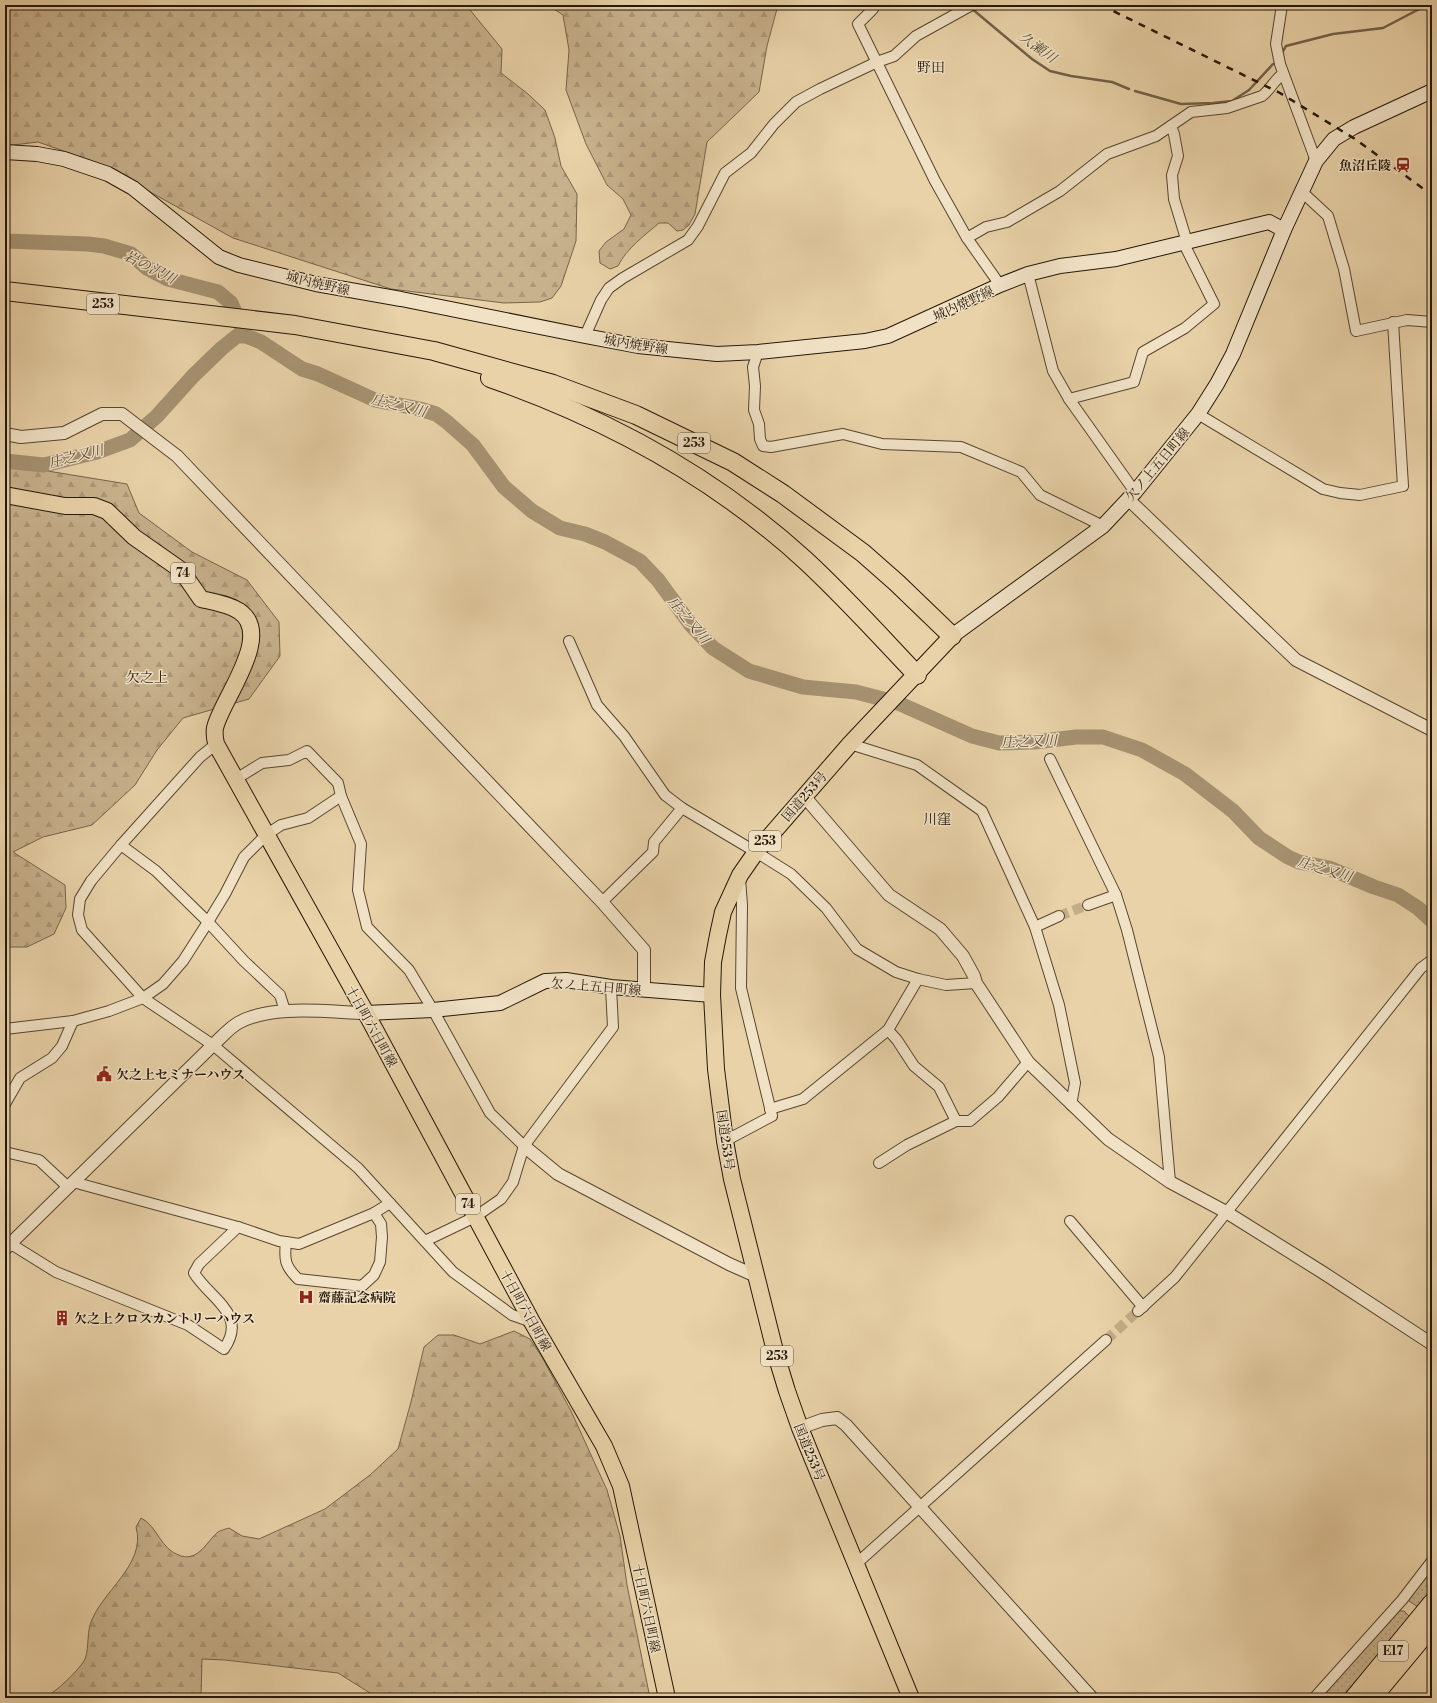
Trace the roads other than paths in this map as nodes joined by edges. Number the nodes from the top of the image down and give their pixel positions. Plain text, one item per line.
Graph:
1 (874, 5) edge
2 (972, 5) edge
3 (1282, 5) edge
4 (877, 62) junction
5 (1283, 74) junction
6 (1432, 91) edge
7 (1171, 126) junction
8 (5, 152) edge
9 (1316, 161) junction
10 (1301, 191) junction
11 (1284, 230) junction
12 (967, 238) junction
13 (1185, 242) junction
14 (1028, 274) junction
15 (1000, 285) junction
16 (5, 291) edge
17 (1392, 322) junction
18 (1432, 322) edge
19 (585, 336) junction
20 (386, 342) junction
21 (758, 352) junction
22 (1069, 399) junction
23 (1198, 414) junction
24 (5, 434) edge
25 (5, 495) edge
26 (1131, 496) junction
27 (1103, 526) junction
28 (952, 636) junction
29 (569, 642) dead end
30 (917, 675) junction
31 (1432, 730) edge
32 (216, 744) junction
33 (850, 744) junction
34 (1050, 758) dead end
35 (236, 779) junction
36 (341, 796) junction
37 (804, 796) junction
38 (682, 808) junction
39 (266, 835) junction
40 (121, 845) junction
41 (756, 852) junction
42 (740, 875) junction
43 (1116, 894) junction
44 (602, 902) junction
45 (1088, 906) tunnel mouth
46 (1059, 916) tunnel mouth
47 (208, 922) junction
48 (1035, 927) junction
49 (1432, 960) edge
50 (918, 979) junction
51 (976, 983) junction
52 (612, 987) junction
53 (644, 990) junction
54 (712, 995) junction
55 (143, 998) junction
56 (433, 1010) junction
57 (285, 1011) junction
58 (366, 1013) junction
59 (73, 1021) junction
60 (5, 1029) edge
61 (888, 1030) junction
62 (213, 1045) junction
63 (1028, 1062) junction
64 (5, 1104) edge
65 (1071, 1105) junction
66 (770, 1109) junction
67 (956, 1121) junction
68 (725, 1141) junction
69 (524, 1146) junction
70 (5, 1152) edge
71 (879, 1163) dead end
72 (1170, 1182) junction
73 (70, 1185) junction
74 (390, 1203) junction
75 (1226, 1212) junction
76 (374, 1213) junction
77 (475, 1217) junction
78 (1070, 1221) dead end
79 (238, 1227) junction
80 (426, 1241) junction
81 (286, 1242) junction
82 (7, 1243) edge
83 (756, 1276) junction
84 (532, 1322) junction
85 (1106, 1340) tunnel mouth
86 (1432, 1344) edge
87 (800, 1428) junction
88 (921, 1507) junction
89 (1432, 1561) edge
90 (856, 1564) junction
91 (1432, 1603) edge
92 (1432, 1626) edge
93 (1432, 1631) edge
94 (667, 1698) edge
95 (911, 1698) edge
96 (1092, 1698) edge
97 (1314, 1698) edge
98 (1354, 1698) edge
99 (1372, 1698) edge
100 (1383, 1698) edge

1 - 4 street
2 - 4 street
3 - 5 street
4 - 12 street
4 - 19 street
5 - 7 street
5 - 9 street
6 - 9 main road, 欠ノ上五日町線
7 - 12 street
7 - 13 street
8 - 19 main road, 城内焼野線
9 - 10 main road, 欠ノ上五日町線
10 - 11 main road, 欠ノ上五日町線
10 - 17 street
11 - 13 main road, 城内焼野線
11 - 23 main road, 欠ノ上五日町線
12 - 15 street
13 - 14 main road, 城内焼野線
13 - 22 street
14 - 15 main road, 城内焼野線
14 - 22 street
15 - 21 main road, 城内焼野線
16 - 20 highway, 253
17 - 18 street
17 - 23 street
19 - 21 main road, 城内焼野線
20 - 28 highway, 253
20 - 30 highway, 253
21 - 27 street
22 - 26 street
23 - 26 main road, 欠ノ上五日町線
24 - 44 street
25 - 32 main road, 十日町六日町線 / 74
26 - 27 main road, 欠ノ上五日町線
26 - 31 street
27 - 28 main road, 欠ノ上五日町線
28 - 30 main road, 国道253号 / 253
29 - 38 street
30 - 33 main road, 国道253号 / 253
32 - 35 main road, 十日町六日町線 / 74
32 - 40 street
33 - 37 main road, 国道253号 / 253
33 - 48 street
34 - 43 street
35 - 36 street
35 - 39 main road, 十日町六日町線 / 74
36 - 39 street
36 - 56 street
37 - 41 main road, 国道253号 / 253
37 - 51 street
38 - 41 street
38 - 44 street
39 - 47 street
39 - 58 main road, 十日町六日町線 / 74
40 - 47 street
40 - 55 street
41 - 42 main road, 国道253号 / 253
41 - 50 street
42 - 54 main road, 国道253号 / 253
42 - 66 street
43 - 45 street
43 - 72 street
44 - 53 street
46 - 48 street
47 - 55 street
47 - 57 street
48 - 65 street
49 - 75 street
50 - 51 street
50 - 61 street
51 - 63 street
52 - 53 main road, 欠ノ上五日町線
52 - 56 main road, 欠ノ上五日町線
52 - 69 street
53 - 54 main road, 欠ノ上五日町線
54 - 68 main road, 国道253号 / 253
55 - 59 street
55 - 62 street
56 - 58 main road, 欠ノ上五日町線
56 - 69 street
57 - 58 street
57 - 62 street
58 - 77 main road, 十日町六日町線 / 74
59 - 60 street
59 - 64 street
61 - 66 street
61 - 67 street
62 - 73 street
62 - 74 street
63 - 65 street
63 - 67 street
65 - 72 street
66 - 68 street
67 - 71 street
68 - 83 main road, 国道253号 / 253
69 - 77 street
69 - 83 street
70 - 73 street
72 - 75 street
73 - 79 street
73 - 82 street
74 - 76 street
74 - 80 street
75 - 78 street
75 - 86 street
76 - 81 street
76 - 81 street
77 - 80 street
77 - 84 main road, 十日町六日町線 / 74
79 - 81 street
79 - 82 street
80 - 84 street
83 - 87 main road, 国道253号 / 253
84 - 94 main road, 十日町六日町線 / 74
85 - 88 street
87 - 88 street
87 - 90 main road, 国道253号 / 253
88 - 90 street
88 - 96 street
89 - 97 street
90 - 95 main road, 国道253号 / 253
91 - 98 highway, E17
92 - 99 highway, E17
93 - 100 highway

